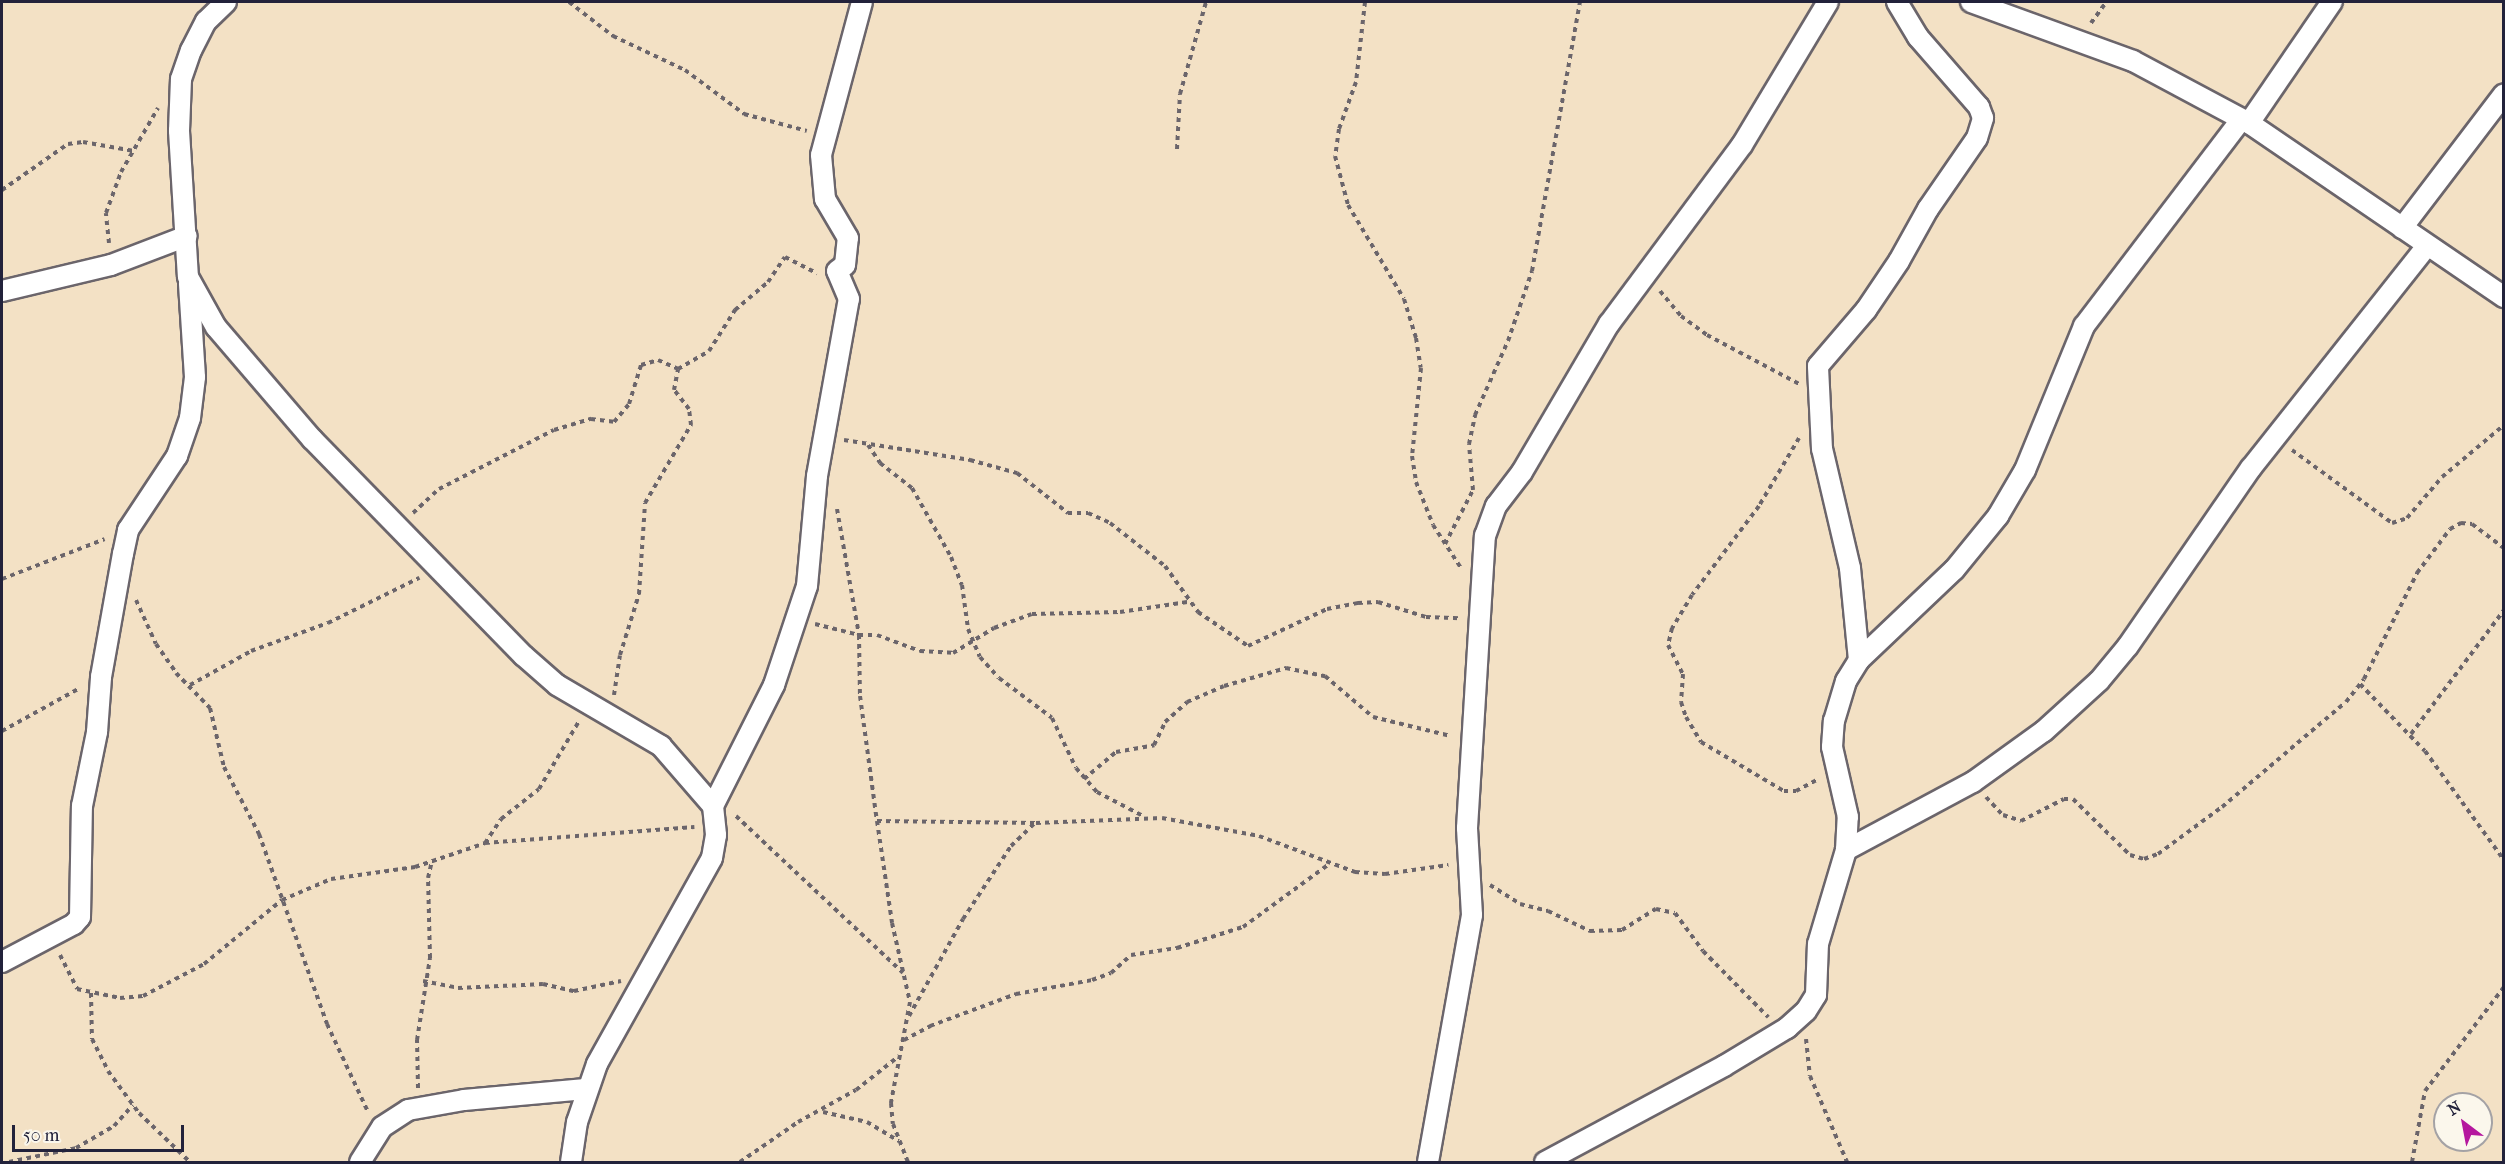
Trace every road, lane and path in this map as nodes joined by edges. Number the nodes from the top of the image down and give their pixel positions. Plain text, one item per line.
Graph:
1 (226, 2) edge
2 (569, 2) edge
3 (862, 2) edge
4 (1206, 2) edge
5 (1365, 2) edge
6 (1580, 2) edge
7 (1828, 2) edge
8 (1897, 2) edge
9 (1971, 2) edge
10 (2106, 2) edge
11 (2332, 2) edge
12 (2081, 38) junction
13 (181, 79) junction
14 (2504, 93) edge
15 (2244, 122) junction
16 (826, 134) junction
17 (1177, 149) dead end
18 (134, 151) junction
19 (2, 190) edge
20 (2402, 228) junction
21 (187, 236) junction
22 (2426, 247) junction
23 (111, 265) junction
24 (1649, 266) junction
25 (837, 271) junction
26 (188, 277) junction
27 (2, 291) edge
28 (2504, 297) edge
29 (678, 369) junction
30 (1819, 395) junction
31 (1822, 417) junction
32 (2504, 425) edge
33 (834, 439) dead end
34 (2275, 440) junction
35 (868, 444) junction
36 (835, 500) dead end
37 (399, 526) junction
38 (128, 530) junction
39 (1445, 545) junction
40 (2504, 548) edge
41 (121, 563) junction
42 (438, 568) junction
43 (2, 579) edge
44 (1479, 589) junction
45 (1187, 602) junction
46 (2504, 610) edge
47 (797, 624) junction
48 (1478, 626) junction
49 (859, 635) junction
50 (973, 644) junction
51 (1859, 660) junction
52 (101, 677) junction
53 (2360, 684) junction
54 (190, 685) junction
55 (592, 704) junction
56 (610, 715) junction
57 (2, 731) edge
58 (2411, 734) junction
59 (1473, 742) junction
60 (1836, 773) junction
61 (1084, 779) junction
62 (1973, 782) junction
63 (716, 810) junction
64 (1143, 817) junction
65 (877, 820) junction
66 (1036, 823) junction
67 (485, 843) junction
68 (1846, 850) junction
69 (2504, 860) edge
70 (432, 861) junction
71 (1329, 864) junction
72 (1472, 869) junction
73 (282, 900) junction
74 (51, 936) junction
75 (2, 962) edge
76 (904, 974) junction
77 (648, 975) junction
78 (423, 981) junction
79 (2504, 987) edge
80 (91, 993) junction
81 (1806, 1011) junction
82 (907, 1019) junction
83 (1780, 1033) junction
84 (903, 1040) junction
85 (900, 1055) junction
86 (586, 1089) junction
87 (133, 1105) junction
88 (408, 1110) junction
89 (822, 1112) junction
90 (373, 1140) junction
91 (899, 1141) junction
92 (9, 1162) edge
93 (190, 1162) edge
94 (360, 1162) edge
95 (571, 1162) edge
96 (740, 1162) edge
97 (909, 1162) edge
98 (1428, 1162) edge
99 (1545, 1162) edge
100 (1847, 1162) edge
101 (2412, 1162) edge

1 - 13 street
2 - 16 path
3 - 16 street
4 - 17 path
5 - 39 path
6 - 39 path
7 - 24 street
8 - 30 street
9 - 12 street
10 - 12 path
11 - 15 street
12 - 15 street
13 - 18 path
13 - 21 street
14 - 20 street
15 - 20 street
15 - 51 street
16 - 25 street
18 - 19 path
18 - 23 path
20 - 22 street
21 - 23 street
21 - 26 street
22 - 28 street
22 - 34 street
23 - 27 street
24 - 30 path
24 - 44 street
25 - 29 path
25 - 47 street
26 - 37 street
26 - 38 street
29 - 37 path
29 - 56 path
30 - 31 street
31 - 51 street
31 - 60 path
32 - 34 path
33 - 35 path
34 - 62 street
35 - 45 path
35 - 50 path
36 - 49 path
37 - 42 street
38 - 41 street
38 - 43 path
39 - 44 path
40 - 53 path
41 - 52 street
41 - 54 path
42 - 54 path
42 - 55 street
44 - 48 street
45 - 48 path
45 - 50 path
46 - 58 path
47 - 49 path
47 - 63 street
48 - 59 street
49 - 50 path
49 - 65 path
50 - 61 path
51 - 60 street
52 - 57 path
52 - 74 street
53 - 58 path
53 - 62 path
54 - 73 path
55 - 56 street
55 - 67 path
56 - 63 street
58 - 69 path
59 - 61 path
59 - 72 street
60 - 68 street
61 - 64 path
62 - 68 street
63 - 67 path
63 - 76 path
63 - 77 street
64 - 66 path
64 - 71 path
65 - 66 path
65 - 76 path
66 - 82 path
67 - 70 path
68 - 81 street
70 - 73 path
70 - 78 path
71 - 72 path
71 - 84 path
72 - 83 path
72 - 98 street
73 - 80 path
73 - 90 path
74 - 75 street
74 - 80 path
76 - 82 path
77 - 78 path
77 - 86 street
78 - 88 path
79 - 101 path
80 - 87 path
81 - 83 street
81 - 100 path
82 - 84 path
83 - 99 street
84 - 85 path
85 - 89 path
85 - 91 path
86 - 88 street
86 - 95 street
87 - 92 path
87 - 93 path
88 - 90 street
89 - 91 path
89 - 96 path
90 - 94 street
91 - 97 path

